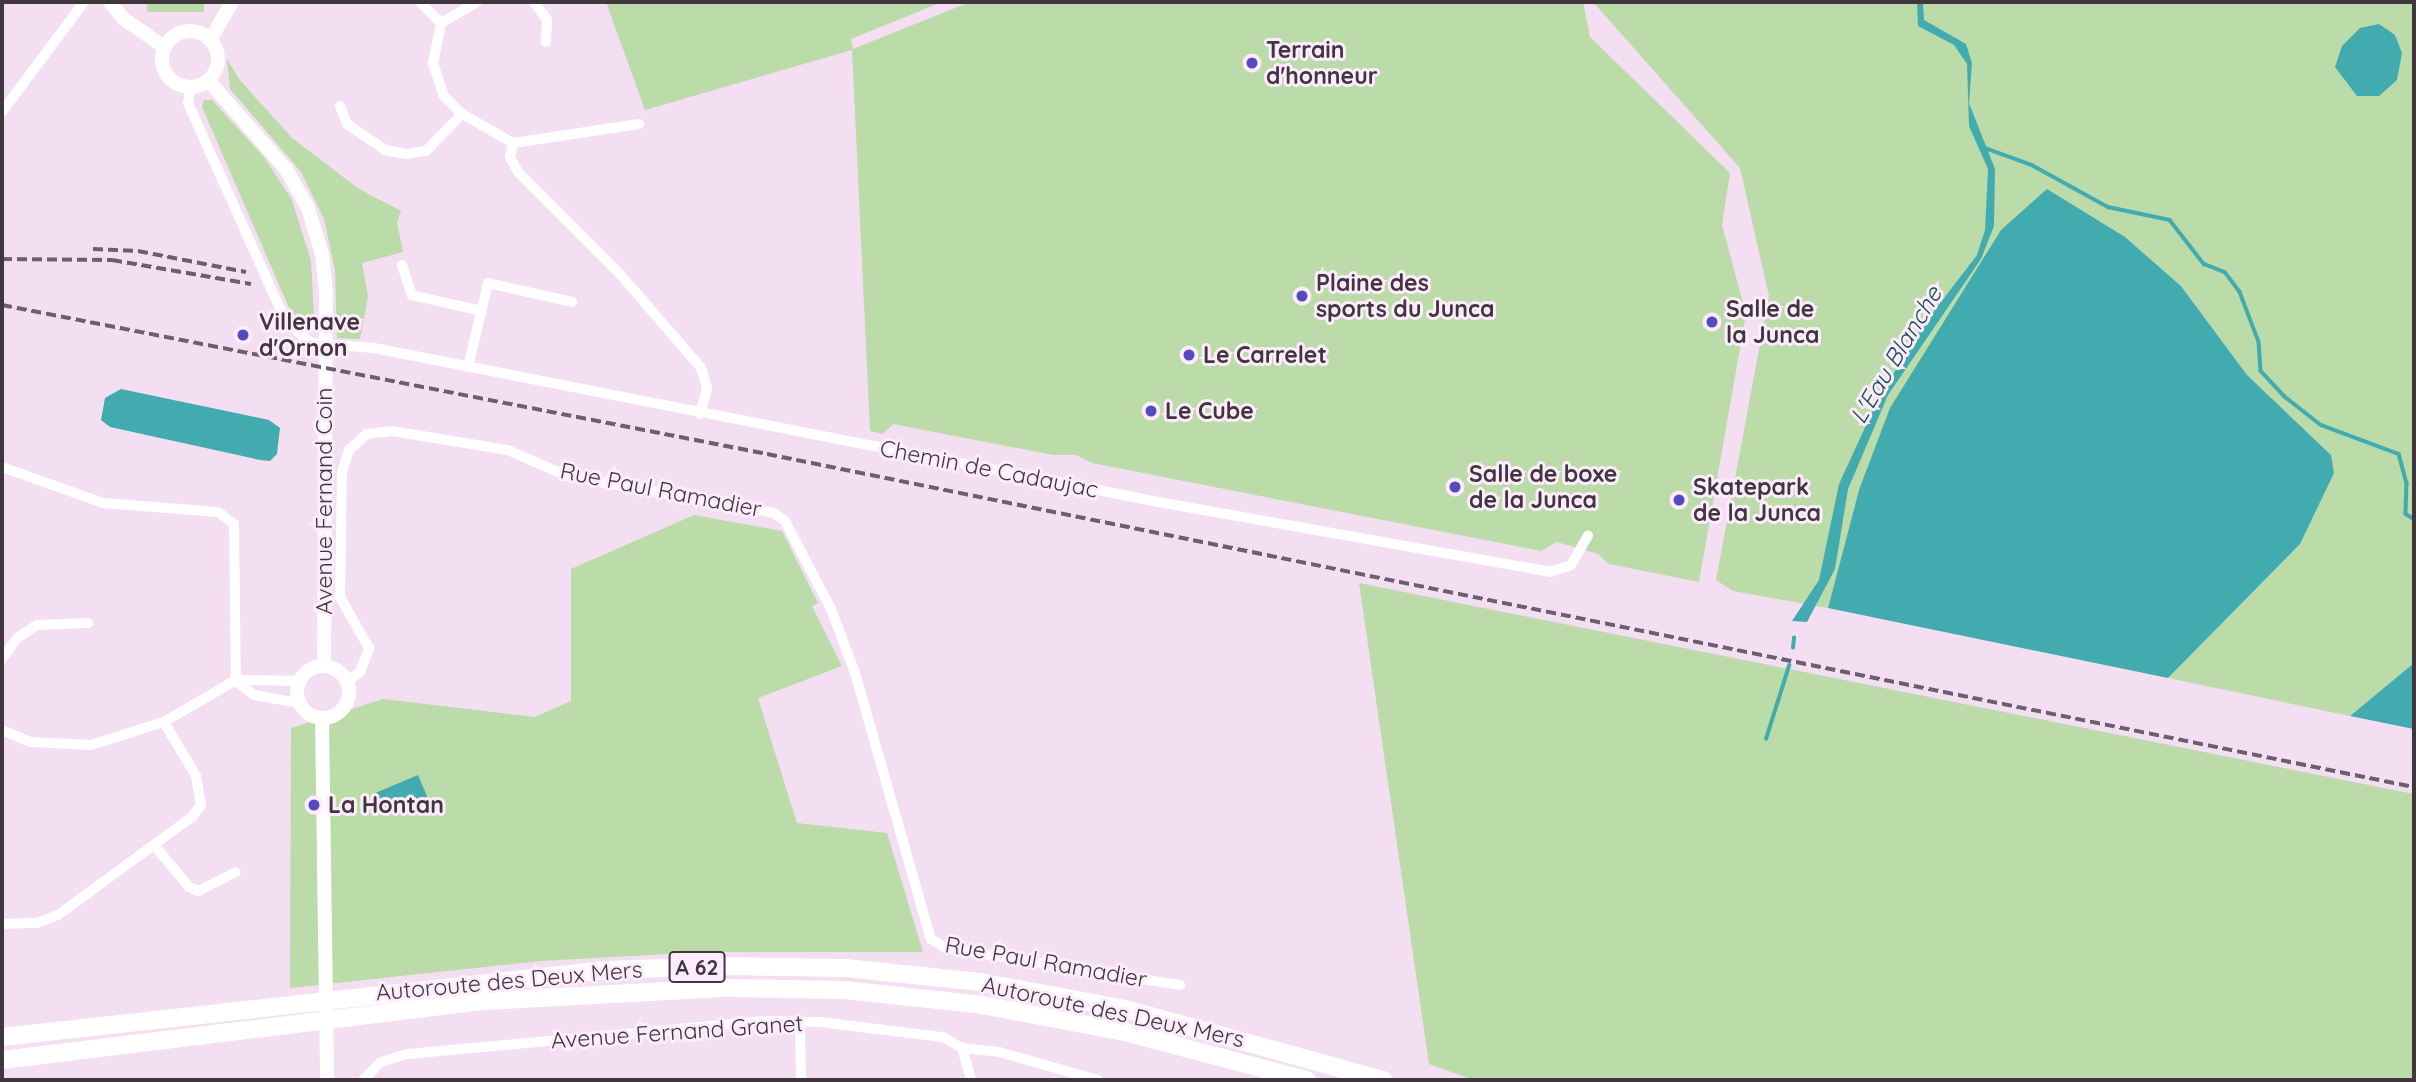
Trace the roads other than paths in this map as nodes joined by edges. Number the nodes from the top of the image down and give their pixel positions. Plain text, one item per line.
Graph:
1 (84, 2) edge
2 (110, 2) edge
3 (233, 2) edge
4 (420, 2) edge
5 (477, 2) edge
6 (534, 2) edge
7 (442, 23) junction
8 (210, 40) junction
9 (546, 42) dead end
10 (164, 47) junction
11 (208, 80) junction
12 (191, 87) junction
13 (340, 106) dead end
14 (2, 112) edge
15 (462, 114) junction
16 (639, 124) dead end
17 (513, 142) junction
18 (402, 265) dead end
19 (572, 302) dead end
20 (482, 310) junction
21 (468, 367) junction
22 (700, 414) junction
23 (2, 467) edge
24 (1588, 536) dead end
25 (88, 623) dead end
26 (2, 659) edge
27 (324, 666) junction
28 (236, 680) junction
29 (300, 681) junction
30 (347, 682) junction
31 (299, 703) junction
32 (323, 718) junction
33 (164, 722) junction
34 (2, 730) edge
35 (154, 845) junction
36 (236, 872) dead end
37 (2, 924) edge
38 (1180, 985) dead end
39 (800, 1022) junction
40 (2, 1037) edge
41 (961, 1048) junction
42 (2, 1060) edge
43 (327, 1080) edge
44 (363, 1080) edge
45 (801, 1080) edge
46 (971, 1080) edge
47 (1098, 1080) edge
48 (1307, 1080) edge
49 (1383, 1080) edge

1 - 14 street
2 - 10 main road
3 - 8 main road
4 - 7 street
5 - 7 street
6 - 9 street
7 - 15 street
8 - 10 main road
8 - 11 main road
10 - 12 main road
11 - 12 main road
11 - 27 main road, Avenue Fernand Coin
12 - 21 street, Chemin de Cadaujac
13 - 15 street
15 - 17 street
16 - 17 street
17 - 22 street
18 - 20 street
19 - 20 street
20 - 21 street
21 - 22 street, Chemin de Cadaujac
22 - 24 street, Chemin de Cadaujac
23 - 28 street
25 - 26 street
27 - 29 main road
27 - 30 main road
28 - 29 street
28 - 31 street
28 - 33 street
29 - 31 main road
30 - 32 main road
30 - 38 street, Rue Paul Ramadier
31 - 32 main road
32 - 43 main road
33 - 34 street
33 - 35 street
35 - 36 street
35 - 37 street
39 - 41 street, Avenue Fernand Granet
39 - 44 street, Avenue Fernand Granet
39 - 45 street
40 - 49 highway, Autoroute des Deux Mers / A 62
41 - 46 street
41 - 47 street, Avenue Fernand Granet
42 - 48 highway, Autoroute des Deux Mers / A 62

